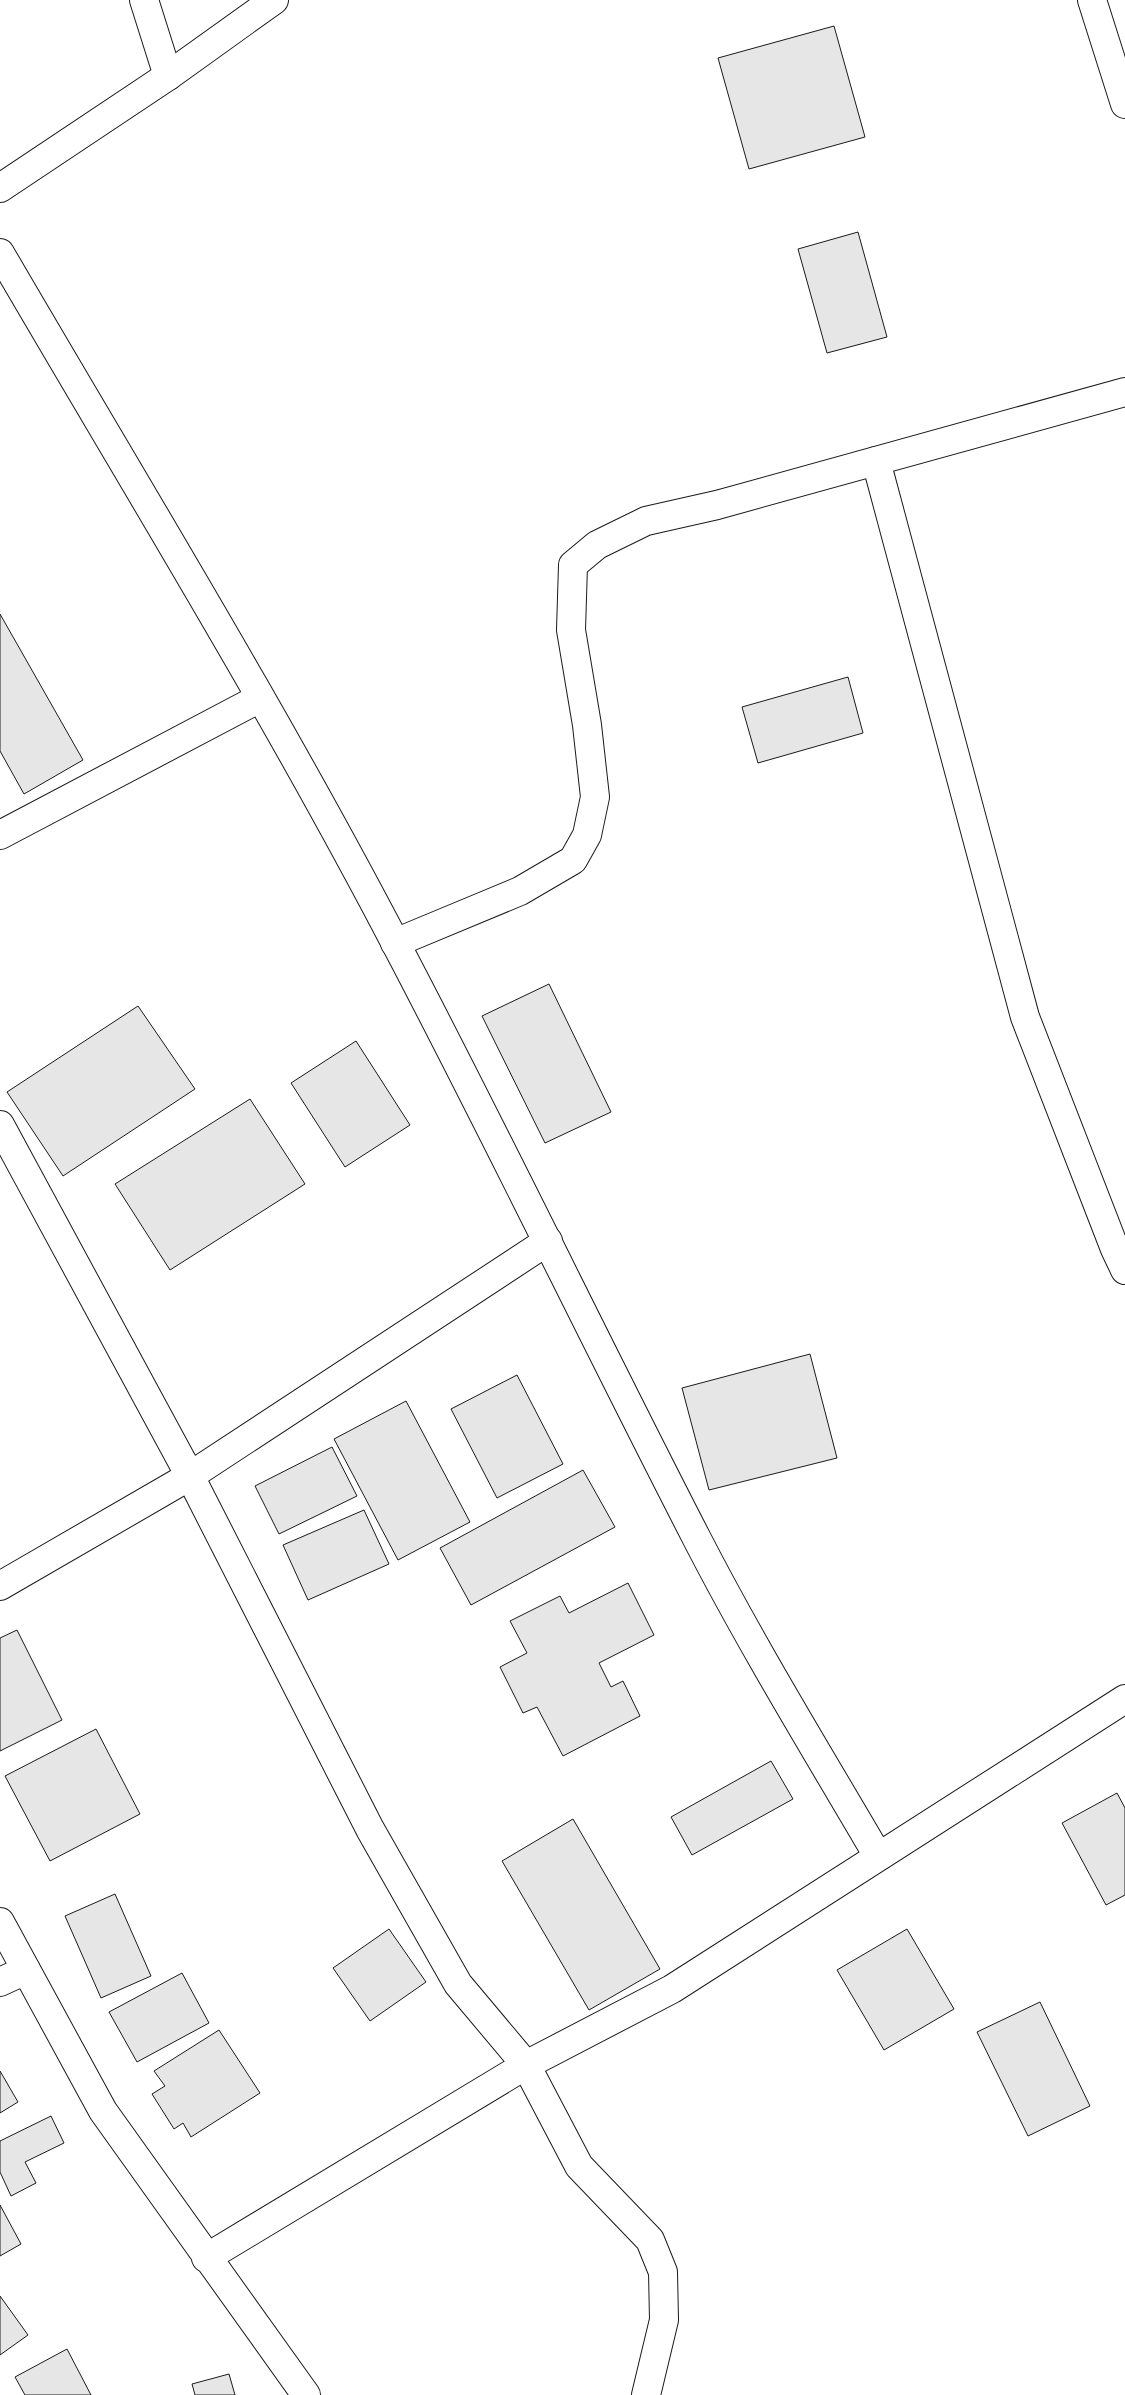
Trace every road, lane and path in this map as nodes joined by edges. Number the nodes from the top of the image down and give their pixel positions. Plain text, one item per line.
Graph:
1 (144, 0) edge
2 (274, 0) edge
3 (1092, 0) edge
4 (168, 76) junction
5 (1125, 104) edge
6 (0, 188) edge
7 (0, 253) edge
8 (1125, 392) edge
9 (876, 461) junction
10 (260, 698) junction
11 (0, 835) edge
12 (395, 943) junction
13 (0, 1124) edge
14 (548, 1241) junction
15 (1125, 1270) edge
16 (190, 1476) junction
17 (0, 1586) edge
18 (1125, 1699) edge
19 (878, 1856) junction
20 (0, 1922) edge
21 (26, 1970) junction
22 (0, 1982) edge
23 (526, 2065) junction
24 (206, 2258) junction
25 (306, 2395) edge
26 (646, 2395) edge

1 - 4 street
2 - 4 street
3 - 5 street
4 - 6 street
7 - 10 street
8 - 9 street
9 - 12 street
9 - 15 street
10 - 11 street
10 - 12 street
12 - 14 street
13 - 16 street
14 - 16 street
14 - 19 street
16 - 17 street
16 - 23 street
18 - 19 street
19 - 23 street
20 - 21 street
21 - 22 street
21 - 24 street
23 - 24 street
23 - 26 street
24 - 25 street

